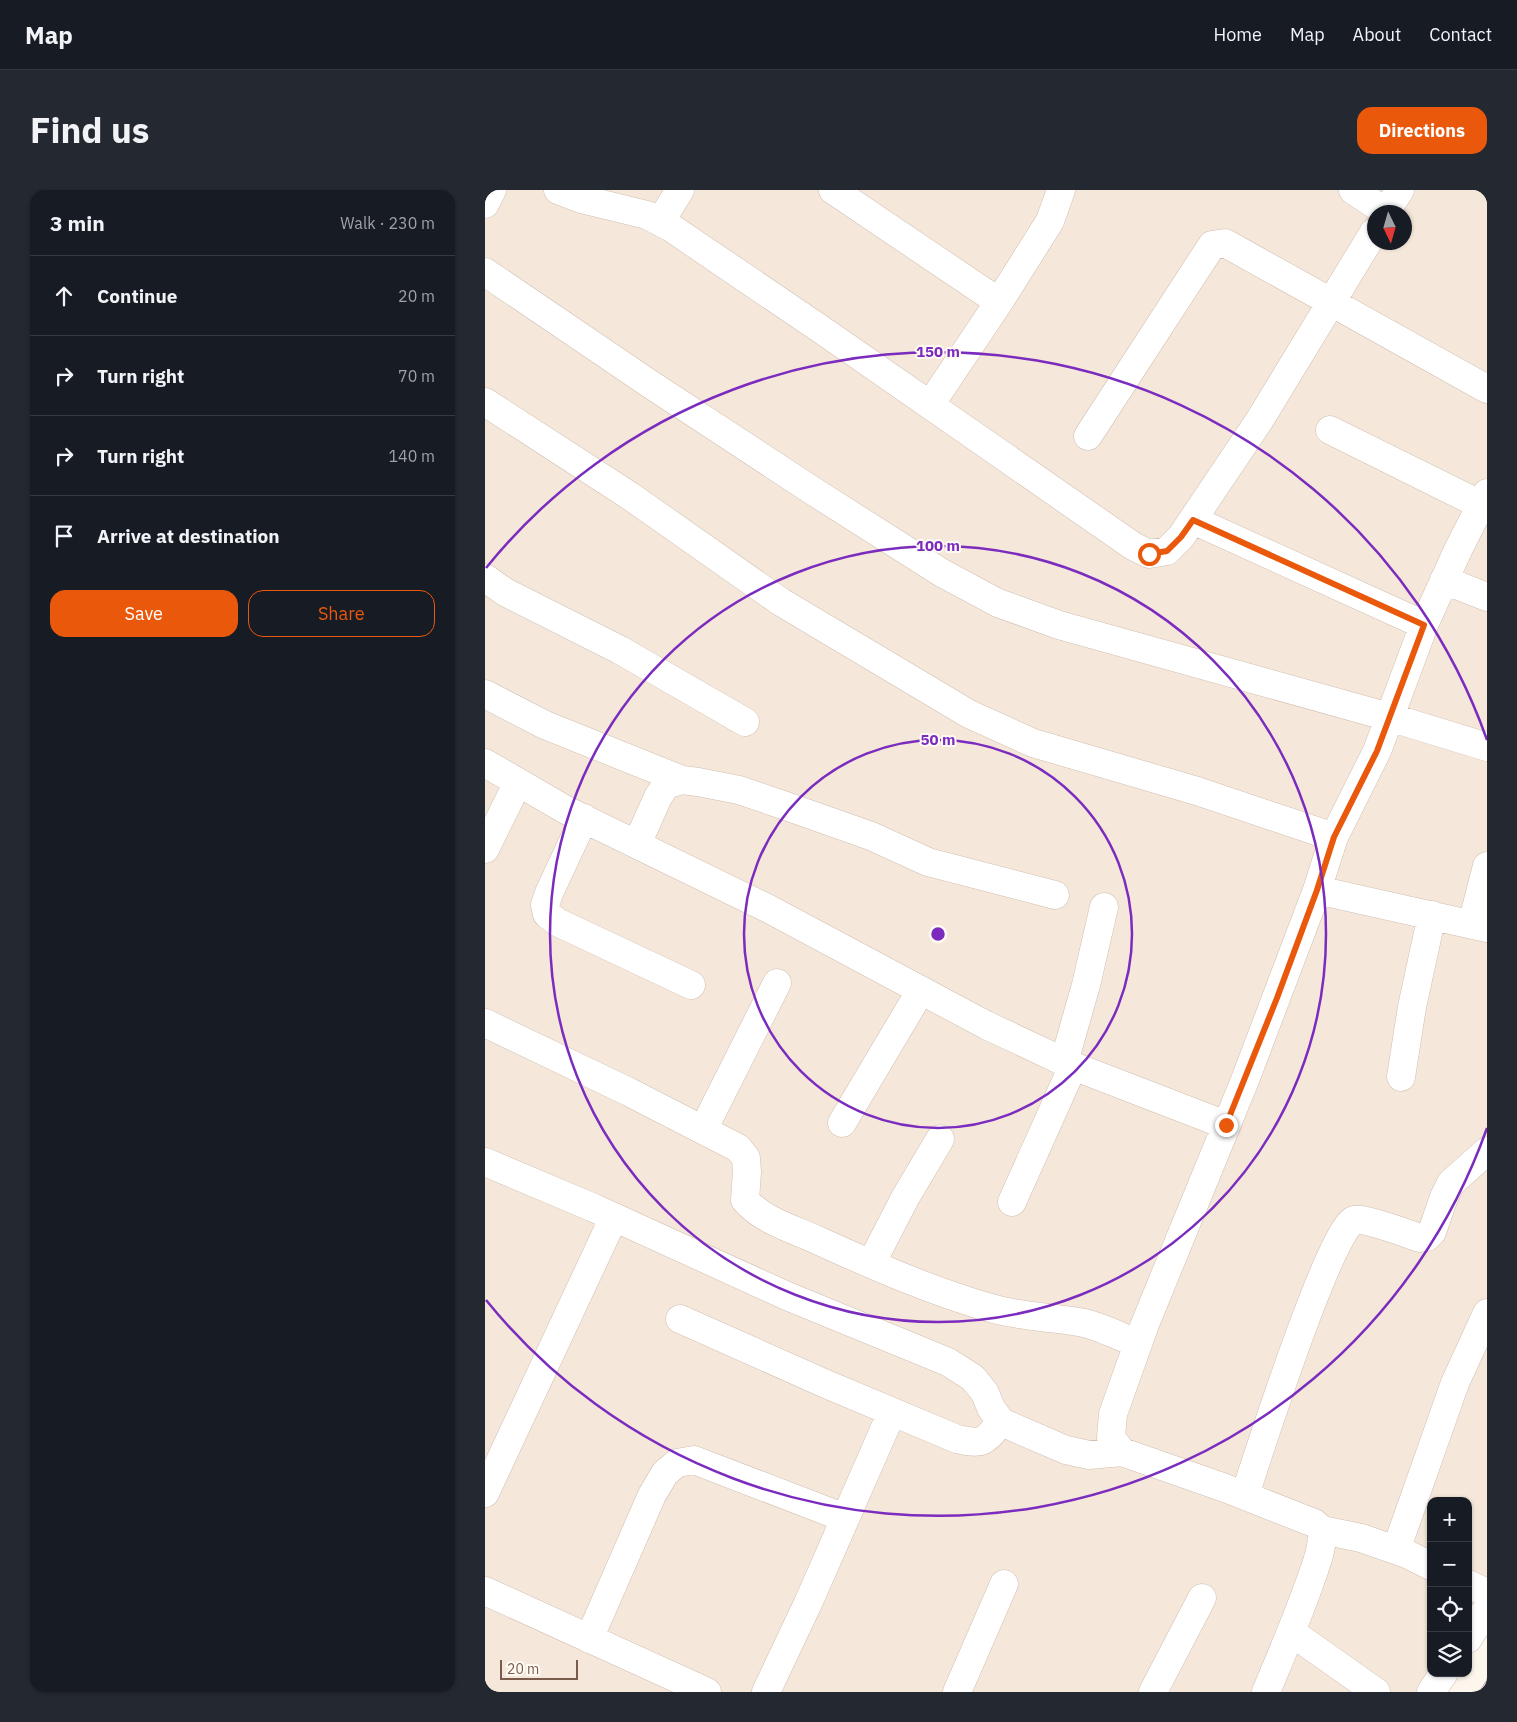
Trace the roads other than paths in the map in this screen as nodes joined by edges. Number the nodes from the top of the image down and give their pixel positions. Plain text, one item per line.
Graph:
1 (492, 190) edge
2 (558, 190) edge
3 (680, 190) edge
4 (833, 190) edge
5 (1061, 190) edge
6 (1353, 190) edge
7 (1399, 190) edge
8 (485, 204) edge
9 (1376, 205) edge
10 (1390, 205) edge
11 (660, 222) junction
12 (1367, 245) edge
13 (485, 272) edge
14 (999, 302) junction
15 (1331, 304) junction
16 (1487, 389) edge
17 (485, 402) edge
18 (930, 405) junction
19 (1330, 430) dead end
20 (1088, 436) dead end
21 (1484, 499) edge
22 (1193, 520) junction
23 (485, 578) edge
24 (1444, 580) junction
25 (1487, 597) edge
26 (1424, 625) junction
27 (485, 694) edge
28 (1389, 717) junction
29 (745, 722) dead end
30 (1487, 747) edge
31 (485, 764) edge
32 (682, 780) junction
33 (518, 782) junction
34 (584, 818) junction
35 (1334, 837) junction
36 (637, 844) junction
37 (485, 850) edge
38 (1487, 866) edge
39 (1317, 890) junction
40 (1055, 895) dead end
41 (1104, 908) dead end
42 (1432, 915) junction
43 (1479, 926) edge
44 (777, 983) dead end
45 (691, 985) dead end
46 (921, 990) junction
47 (485, 1023) edge
48 (1068, 1064) junction
49 (1401, 1077) dead end
50 (842, 1123) dead end
51 (1226, 1125) junction
52 (703, 1130) junction
53 (940, 1139) dead end
54 (1487, 1151) edge
55 (487, 1168) edge
56 (1012, 1202) dead end
57 (614, 1217) junction
58 (871, 1264) junction
59 (1487, 1313) edge
60 (680, 1319) dead end
61 (1137, 1344) junction
62 (892, 1412) junction
63 (1001, 1422) junction
64 (1122, 1452) junction
65 (485, 1493) edge
66 (1245, 1495) junction
67 (845, 1518) junction
68 (1322, 1530) junction
69 (1396, 1550) junction
70 (1427, 1564) edge
71 (1003, 1584) dead end
72 (1472, 1586) edge
73 (485, 1591) edge
74 (1487, 1593) edge
75 (1201, 1598) dead end
76 (1487, 1608) edge
77 (1291, 1632) junction
78 (1472, 1632) edge
79 (589, 1639) junction
80 (1441, 1677) edge
81 (707, 1692) edge
82 (766, 1692) edge
83 (957, 1692) edge
84 (1153, 1692) edge
85 (1266, 1692) edge
86 (1376, 1692) edge
87 (1431, 1692) edge

1 - 8 street
2 - 11 street
3 - 11 street
4 - 14 street
5 - 14 street
6 - 9 street
7 - 10 street
11 - 18 street
12 - 15 street
13 - 28 street
14 - 18 street
15 - 16 street
15 - 20 street
15 - 22 street
17 - 35 street
18 - 22 street
19 - 21 street
21 - 24 street
22 - 26 street
23 - 29 street
24 - 25 street
24 - 26 street
26 - 28 street
27 - 32 street
28 - 30 street
28 - 35 street
31 - 33 street
32 - 36 street
32 - 40 street
33 - 34 street
33 - 37 street
34 - 36 street
34 - 45 street
35 - 39 street
36 - 46 street
38 - 43 street
39 - 42 street
39 - 51 street
41 - 48 street
42 - 43 street
42 - 49 street
44 - 52 street
46 - 48 street
46 - 50 street
47 - 52 street
48 - 51 street
48 - 56 street
51 - 61 street
52 - 58 street
53 - 58 street
54 - 66 street
55 - 57 street
57 - 63 street
57 - 65 street
58 - 61 street
59 - 69 street
60 - 62 street
61 - 64 street
62 - 63 street
62 - 67 street
63 - 64 street
64 - 66 street
66 - 68 street
67 - 79 street
67 - 82 street
68 - 69 street
68 - 77 street
69 - 70 street
71 - 83 street
72 - 74 street
73 - 79 street
75 - 84 street
76 - 78 street
77 - 85 street
77 - 86 street
79 - 81 street
80 - 87 street

